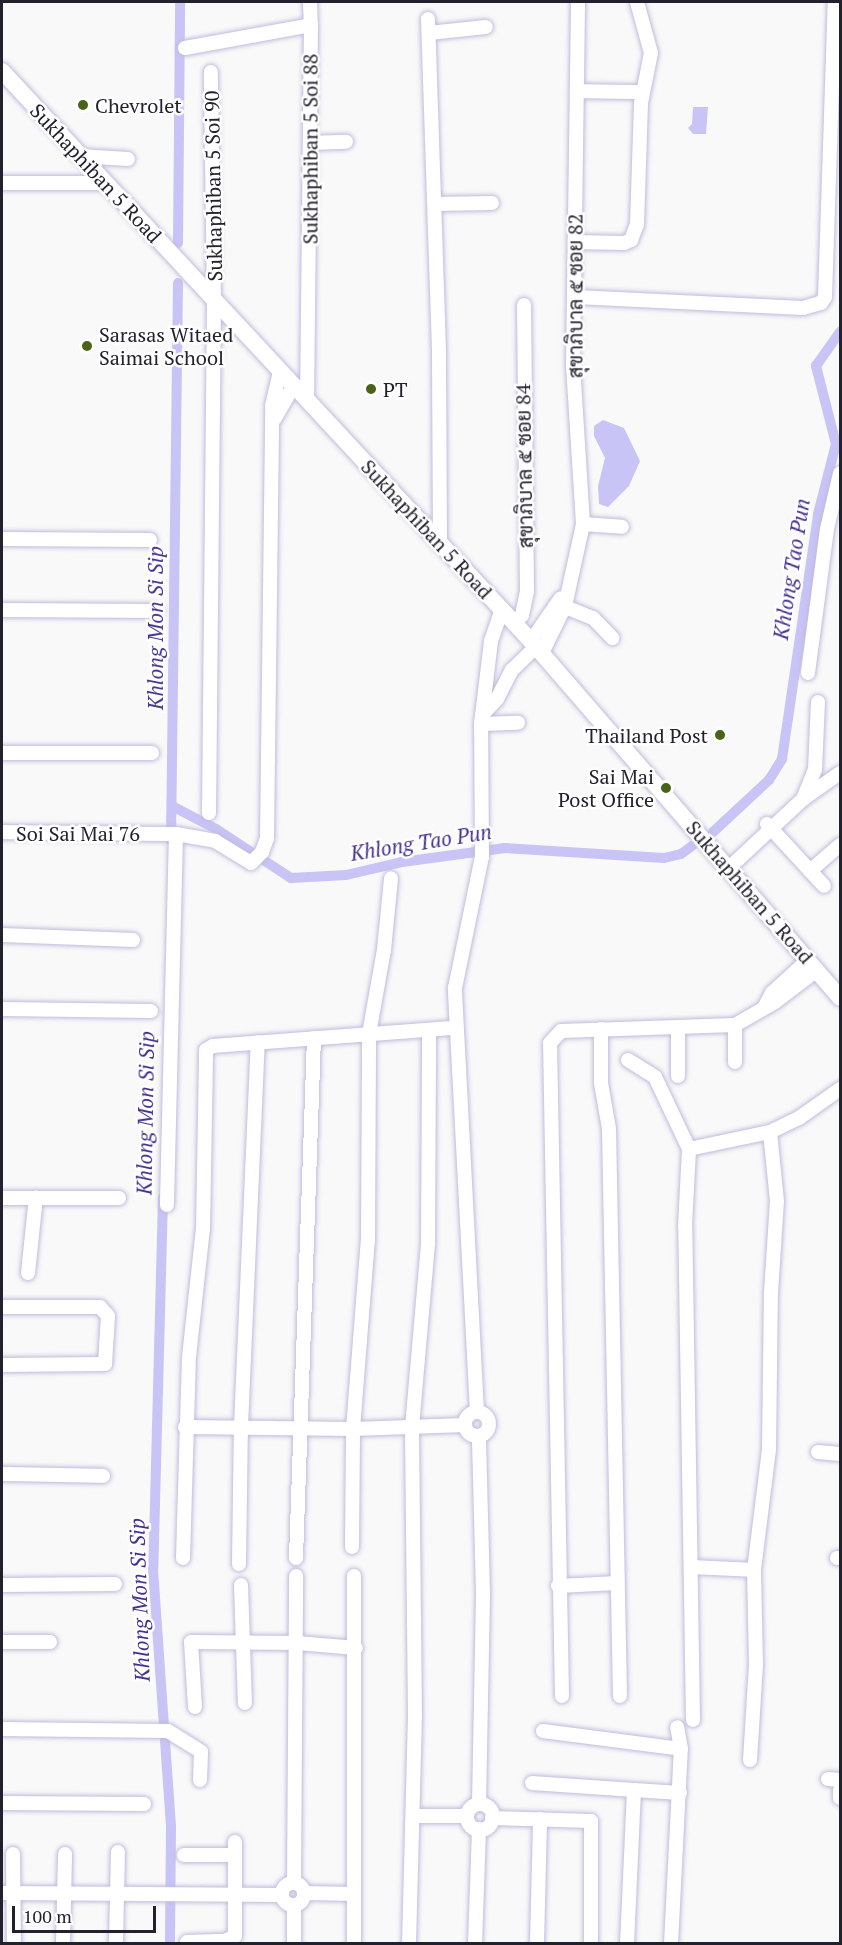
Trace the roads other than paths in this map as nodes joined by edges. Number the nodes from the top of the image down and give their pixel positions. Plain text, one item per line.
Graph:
1 (310, 2) edge
2 (578, 2) edge
3 (637, 2) edge
4 (835, 2) edge
5 (311, 25) junction
6 (486, 27) dead end
7 (186, 48) dead end
8 (2, 70) edge
9 (211, 72) dead end
10 (577, 91) junction
11 (642, 92) junction
12 (346, 142) dead end
13 (310, 143) junction
14 (80, 156) junction
15 (128, 159) dead end
16 (2, 183) edge
17 (105, 183) junction
18 (492, 203) dead end
19 (435, 204) junction
20 (575, 243) junction
21 (576, 297) junction
22 (214, 300) junction
23 (524, 305) dead end
24 (280, 371) junction
25 (294, 385) junction
26 (307, 400) junction
27 (273, 423) junction
28 (839, 481) edge
29 (583, 524) junction
30 (622, 527) dead end
31 (2, 539) edge
32 (150, 540) dead end
33 (440, 542) junction
34 (561, 605) junction
35 (502, 609) junction
36 (2, 610) edge
37 (157, 610) dead end
38 (514, 624) junction
39 (612, 638) dead end
40 (537, 647) junction
41 (489, 655) junction
42 (512, 669) junction
43 (808, 673) dead end
44 (818, 702) dead end
45 (482, 720) junction
46 (518, 723) dead end
47 (2, 753) edge
48 (152, 753) dead end
49 (815, 770) junction
50 (840, 772) edge
51 (803, 799) junction
52 (209, 813) dead end
53 (772, 825) junction
54 (2, 832) edge
55 (175, 834) junction
56 (840, 845) edge
57 (727, 866) junction
58 (810, 871) junction
59 (391, 878) dead end
60 (824, 886) dead end
61 (2, 934) edge
62 (133, 940) dead end
63 (813, 965) junction
64 (840, 998) edge
65 (2, 1009) edge
66 (151, 1011) dead end
67 (735, 1025) junction
68 (454, 1028) junction
69 (678, 1028) junction
70 (601, 1029) junction
71 (429, 1031) junction
72 (369, 1034) junction
73 (314, 1038) junction
74 (258, 1042) junction
75 (628, 1060) dead end
76 (735, 1062) dead end
77 (678, 1076) dead end
78 (840, 1089) edge
79 (770, 1132) junction
80 (689, 1149) junction
81 (36, 1197) junction
82 (2, 1198) edge
83 (119, 1198) dead end
84 (167, 1205) dead end
85 (28, 1273) dead end
86 (2, 1307) edge
87 (2, 1365) edge
88 (477, 1412) junction
89 (465, 1425) junction
90 (185, 1426) junction
91 (241, 1426) junction
92 (412, 1427) junction
93 (298, 1428) junction
94 (353, 1429) junction
95 (479, 1436) junction
96 (818, 1452) dead end
97 (840, 1454) edge
98 (2, 1474) edge
99 (103, 1476) dead end
100 (352, 1547) dead end
101 (296, 1557) dead end
102 (183, 1558) dead end
103 (239, 1564) dead end
104 (693, 1567) junction
105 (754, 1570) junction
106 (296, 1576) dead end
107 (354, 1576) dead end
108 (617, 1583) junction
109 (115, 1584) dead end
110 (2, 1585) edge
111 (241, 1585) dead end
112 (558, 1586) junction
113 (2, 1642) edge
114 (50, 1642) dead end
115 (298, 1643) junction
116 (243, 1644) junction
117 (356, 1648) junction
118 (562, 1696) dead end
119 (620, 1696) dead end
120 (245, 1702) dead end
121 (195, 1707) dead end
122 (693, 1720) dead end
123 (677, 1727) dead end
124 (2, 1730) edge
125 (543, 1731) dead end
126 (681, 1749) junction
127 (750, 1760) dead end
128 (200, 1780) dead end
129 (532, 1783) dead end
130 (634, 1790) junction
131 (840, 1790) edge
132 (680, 1792) junction
133 (840, 1798) edge
134 (2, 1803) edge
135 (144, 1804) dead end
136 (479, 1804) junction
137 (414, 1815) junction
138 (467, 1816) junction
139 (492, 1818) junction
140 (540, 1819) junction
141 (479, 1829) junction
142 (118, 1852) dead end
143 (13, 1854) dead end
144 (65, 1854) dead end
145 (184, 1855) dead end
146 (294, 1882) junction
147 (7, 1893) edge
148 (64, 1893) junction
149 (304, 1893) junction
150 (116, 1894) junction
151 (236, 1894) junction
152 (282, 1894) junction
153 (354, 1894) junction
154 (294, 1905) junction
155 (187, 1942) dead end
156 (14, 1944) edge
157 (63, 1944) edge
158 (116, 1944) edge
159 (294, 1944) edge
160 (354, 1944) edge
161 (409, 1944) edge
162 (475, 1944) edge
163 (537, 1944) edge
164 (591, 1944) edge
165 (627, 1944) edge
166 (671, 1944) edge

1 - 5 street
2 - 10 street, สุขาภิบาล ๕ ซอย 82
3 - 11 street
4 - 21 street
5 - 7 street, Sukhaphiban 5 Soi 88
5 - 13 street, Sukhaphiban 5 Soi 88
6 - 19 street
8 - 14 main road, Sukhaphiban 5 Road
9 - 22 street, Sukhaphiban 5 Soi 90
10 - 11 street
10 - 20 street, สุขาภิบาล ๕ ซอย 82
11 - 20 street
12 - 13 street
13 - 26 street, Sukhaphiban 5 Soi 88
14 - 15 street
14 - 17 main road, Sukhaphiban 5 Road
16 - 17 street
17 - 22 main road, Sukhaphiban 5 Road
18 - 19 street
19 - 33 street
20 - 21 street, สุขาภิบาล ๕ ซอย 82
21 - 29 street, สุขาภิบาล ๕ ซอย 82
22 - 24 main road, Sukhaphiban 5 Road
22 - 52 street, Sukhaphiban 5 Soi 90
23 - 38 street, สุขาภิบาล ๕ ซอย 84
24 - 25 main road, Sukhaphiban 5 Road
24 - 27 street
25 - 26 main road, Sukhaphiban 5 Road
25 - 27 street
26 - 33 main road, Sukhaphiban 5 Road
27 - 55 street, Soi Sai Mai 76
28 - 43 street
29 - 30 street
29 - 34 street, สุขาภิบาล ๕ ซอย 82
31 - 32 street
33 - 35 main road, Sukhaphiban 5 Road
34 - 39 street
34 - 40 street, สุขาภิบาล ๕ ซอย 82
35 - 38 main road, Sukhaphiban 5 Road
35 - 41 street
36 - 37 street
38 - 40 main road, Sukhaphiban 5 Road
40 - 42 street, สุขาภิบาล ๕ ซอย 82
40 - 57 main road, Sukhaphiban 5 Road
41 - 42 street
41 - 45 street
42 - 45 street
44 - 49 street
45 - 46 street
45 - 68 street
47 - 48 street
49 - 50 street
49 - 51 street
50 - 51 street
51 - 53 street
53 - 57 street
53 - 58 street
54 - 55 street, Soi Sai Mai 76
55 - 84 street
56 - 58 street
57 - 63 main road, Sukhaphiban 5 Road
58 - 60 street
59 - 72 street
61 - 62 street
63 - 64 main road, Sukhaphiban 5 Road
63 - 67 street
65 - 66 street
67 - 69 street
67 - 76 street
68 - 71 street
68 - 88 street
69 - 70 street
69 - 77 street
70 - 108 street
70 - 112 street
71 - 72 street
71 - 92 street
72 - 73 street
72 - 94 street
73 - 74 street
73 - 93 street
74 - 90 street
74 - 91 street
75 - 80 street
78 - 79 street
79 - 80 street
79 - 105 street
80 - 104 street
81 - 82 street
81 - 83 street
81 - 85 street
86 - 87 street
88 - 89 street
88 - 95 street
89 - 92 street
89 - 95 street
90 - 91 street
90 - 102 street
91 - 93 street
91 - 103 street
92 - 94 street
92 - 137 street
93 - 94 street
93 - 101 street
94 - 100 street
95 - 136 street
96 - 97 street
98 - 99 street
104 - 105 street
104 - 122 street
105 - 127 street
106 - 115 street
107 - 117 street
108 - 112 street
108 - 119 street
109 - 110 street
111 - 116 street
112 - 118 street
113 - 114 street
115 - 116 street
115 - 117 street
115 - 146 street
116 - 120 street
116 - 121 street
117 - 153 street
123 - 126 street
124 - 128 street
125 - 126 street
126 - 132 street
129 - 130 street
130 - 132 street
130 - 165 street
131 - 133 street
132 - 166 street
134 - 135 street
136 - 138 street
136 - 139 street
137 - 138 street
137 - 161 street
138 - 141 street
139 - 140 street
139 - 141 street
140 - 163 street
140 - 164 street
141 - 162 street
142 - 150 street
143 - 147 street
144 - 148 street
145 - 151 street
146 - 149 street
146 - 152 street
147 - 148 street
147 - 156 street
148 - 150 street
148 - 157 street
149 - 153 street
149 - 154 street
150 - 151 street
150 - 158 street
151 - 152 street
151 - 155 street
152 - 154 street
153 - 160 street
154 - 159 street

